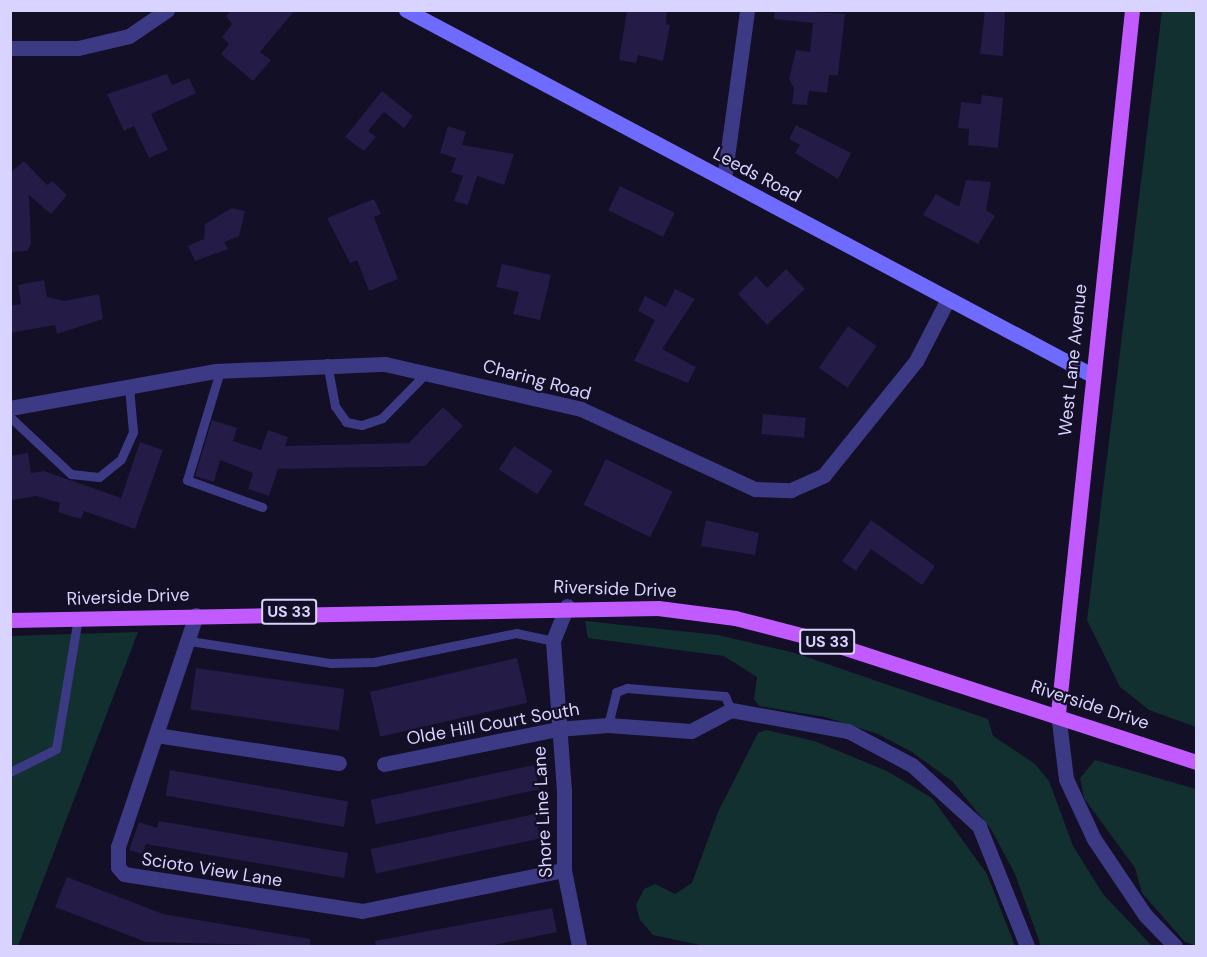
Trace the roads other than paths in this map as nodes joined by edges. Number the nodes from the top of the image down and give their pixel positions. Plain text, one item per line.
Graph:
1 (167, 10) edge
2 (406, 10) edge
3 (747, 10) edge
4 (1132, 10) edge
5 (10, 48) edge
6 (724, 179) junction
7 (948, 299) junction
8 (327, 363) junction
9 (220, 370) junction
10 (427, 372) junction
11 (1090, 374) junction
12 (129, 387) junction
13 (10, 408) edge
14 (10, 417) edge
15 (262, 507) dead end
16 (567, 606) junction
17 (196, 615) junction
18 (78, 618) junction
19 (10, 620) edge
20 (190, 640) junction
21 (553, 641) junction
22 (731, 710) junction
23 (1058, 713) junction
24 (608, 725) junction
25 (557, 729) junction
26 (156, 735) junction
27 (1197, 762) edge
28 (339, 763) dead end
29 (384, 764) dead end
30 (10, 772) edge
31 (564, 870) junction
32 (579, 946) edge
33 (1027, 946) edge
34 (1175, 946) edge

1 - 5 street
2 - 6 street, Leeds Road
3 - 6 street
4 - 11 main road, West Lane Avenue
6 - 7 street, Leeds Road
7 - 10 street, Charing Road
7 - 11 street, Leeds Road
8 - 9 street, Charing Road
8 - 10 street, Charing Road
8 - 10 lane
9 - 12 street, Charing Road
9 - 15 lane
11 - 23 main road, West Lane Avenue
12 - 13 street, Charing Road
12 - 14 lane
16 - 17 main road, Riverside Drive / US 33
16 - 21 street, Shore Line Lane
16 - 23 main road, Riverside Drive / US 33
17 - 18 main road, Riverside Drive / US 33
17 - 20 street, Scioto View Lane
18 - 19 main road, Riverside Drive / US 33
18 - 30 lane
20 - 21 lane
20 - 26 street, Scioto View Lane
21 - 25 street, Shore Line Lane
22 - 24 street, Olde Hill Court South
22 - 24 lane
22 - 33 street
23 - 27 main road, Riverside Drive / US 33
23 - 34 street
24 - 25 street, Olde Hill Court South
25 - 29 street, Olde Hill Court South
25 - 31 street, Shore Line Lane
26 - 28 street
26 - 31 street, Scioto View Lane
31 - 32 street, Shore Line Lane

